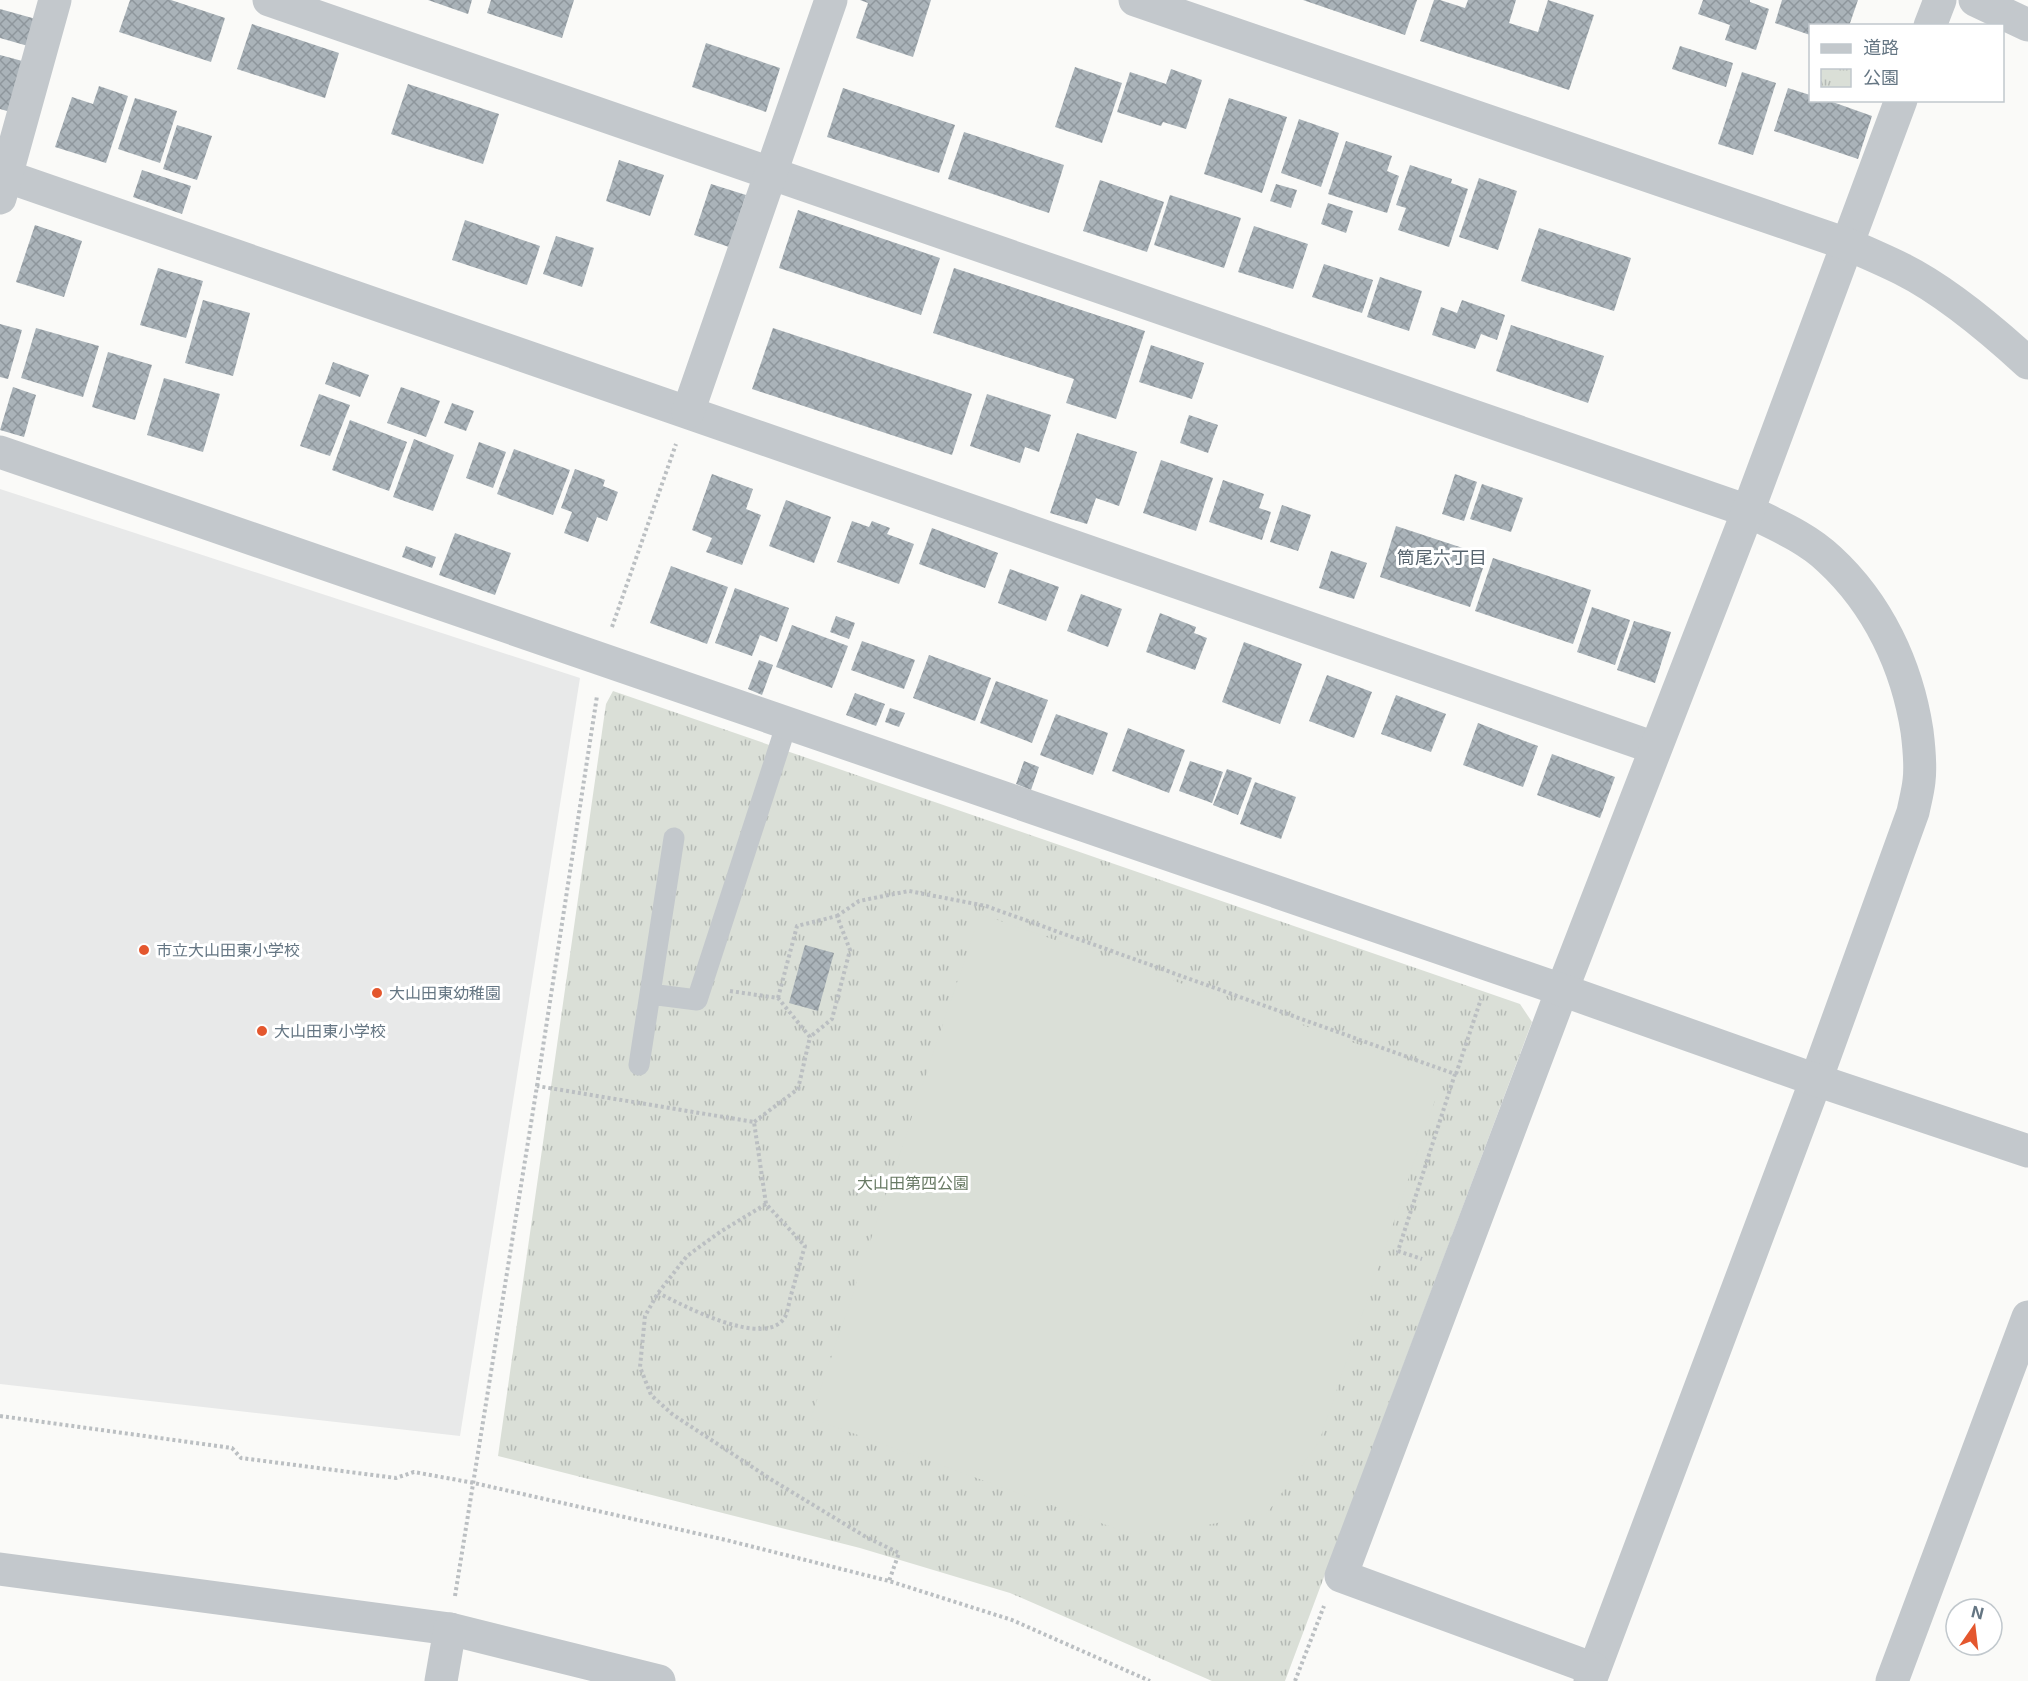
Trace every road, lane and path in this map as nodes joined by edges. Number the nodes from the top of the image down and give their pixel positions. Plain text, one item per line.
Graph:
1 (55, 0) edge
2 (269, 0) edge
3 (831, 0) edge
4 (1135, 0) edge
5 (1940, 0) edge
6 (1975, 0) edge
7 (1931, 24) edge
8 (2028, 25) edge
9 (1900, 102) edge
10 (770, 174) junction
11 (2, 183) edge
12 (1847, 244) junction
13 (2028, 363) edge
14 (688, 412) junction
15 (0, 452) edge
16 (1748, 511) junction
17 (610, 635) dead end
18 (597, 692) dead end
19 (787, 723) junction
20 (1655, 748) junction
21 (674, 838) dead end
22 (837, 916) junction
23 (699, 987) junction
24 (1562, 990) junction
25 (778, 998) junction
26 (1482, 998) dead end
27 (810, 1037) junction
28 (1455, 1074) junction
29 (1816, 1080) junction
30 (537, 1086) junction
31 (754, 1122) junction
32 (2028, 1152) edge
33 (766, 1204) junction
34 (1456, 1271) junction
35 (658, 1293) junction
36 (2028, 1317) edge
37 (0, 1416) edge
38 (474, 1483) junction
39 (0, 1569) edge
40 (1341, 1576) junction
41 (890, 1581) junction
42 (450, 1629) junction
43 (1592, 1675) edge
44 (441, 1681) edge
45 (658, 1681) edge
46 (1150, 1681) edge
47 (1295, 1681) edge
48 (1892, 1681) edge

1 - 11 street
2 - 10 street
3 - 10 street
4 - 12 street
5 - 7 street
6 - 8 street
9 - 12 street
10 - 14 street
10 - 16 street
11 - 14 street
12 - 13 street
12 - 16 street
14 - 17 path
14 - 20 street
15 - 19 street
16 - 20 street
16 - 29 street
18 - 30 path
19 - 23 lane
19 - 24 street
20 - 24 street
21 - 23 lane
22 - 25 path
22 - 27 path
22 - 28 path
23 - 25 path
24 - 29 street
24 - 34 street
25 - 27 path
26 - 28 path
27 - 31 path
28 - 34 path
29 - 32 street
29 - 43 street
30 - 31 path
30 - 38 path
31 - 33 path
33 - 35 path
33 - 35 path
34 - 40 street
35 - 41 path
36 - 48 street
37 - 38 path
38 - 41 path
38 - 42 path
39 - 42 street
40 - 43 street
40 - 47 path
41 - 46 path
42 - 44 street
42 - 45 street

